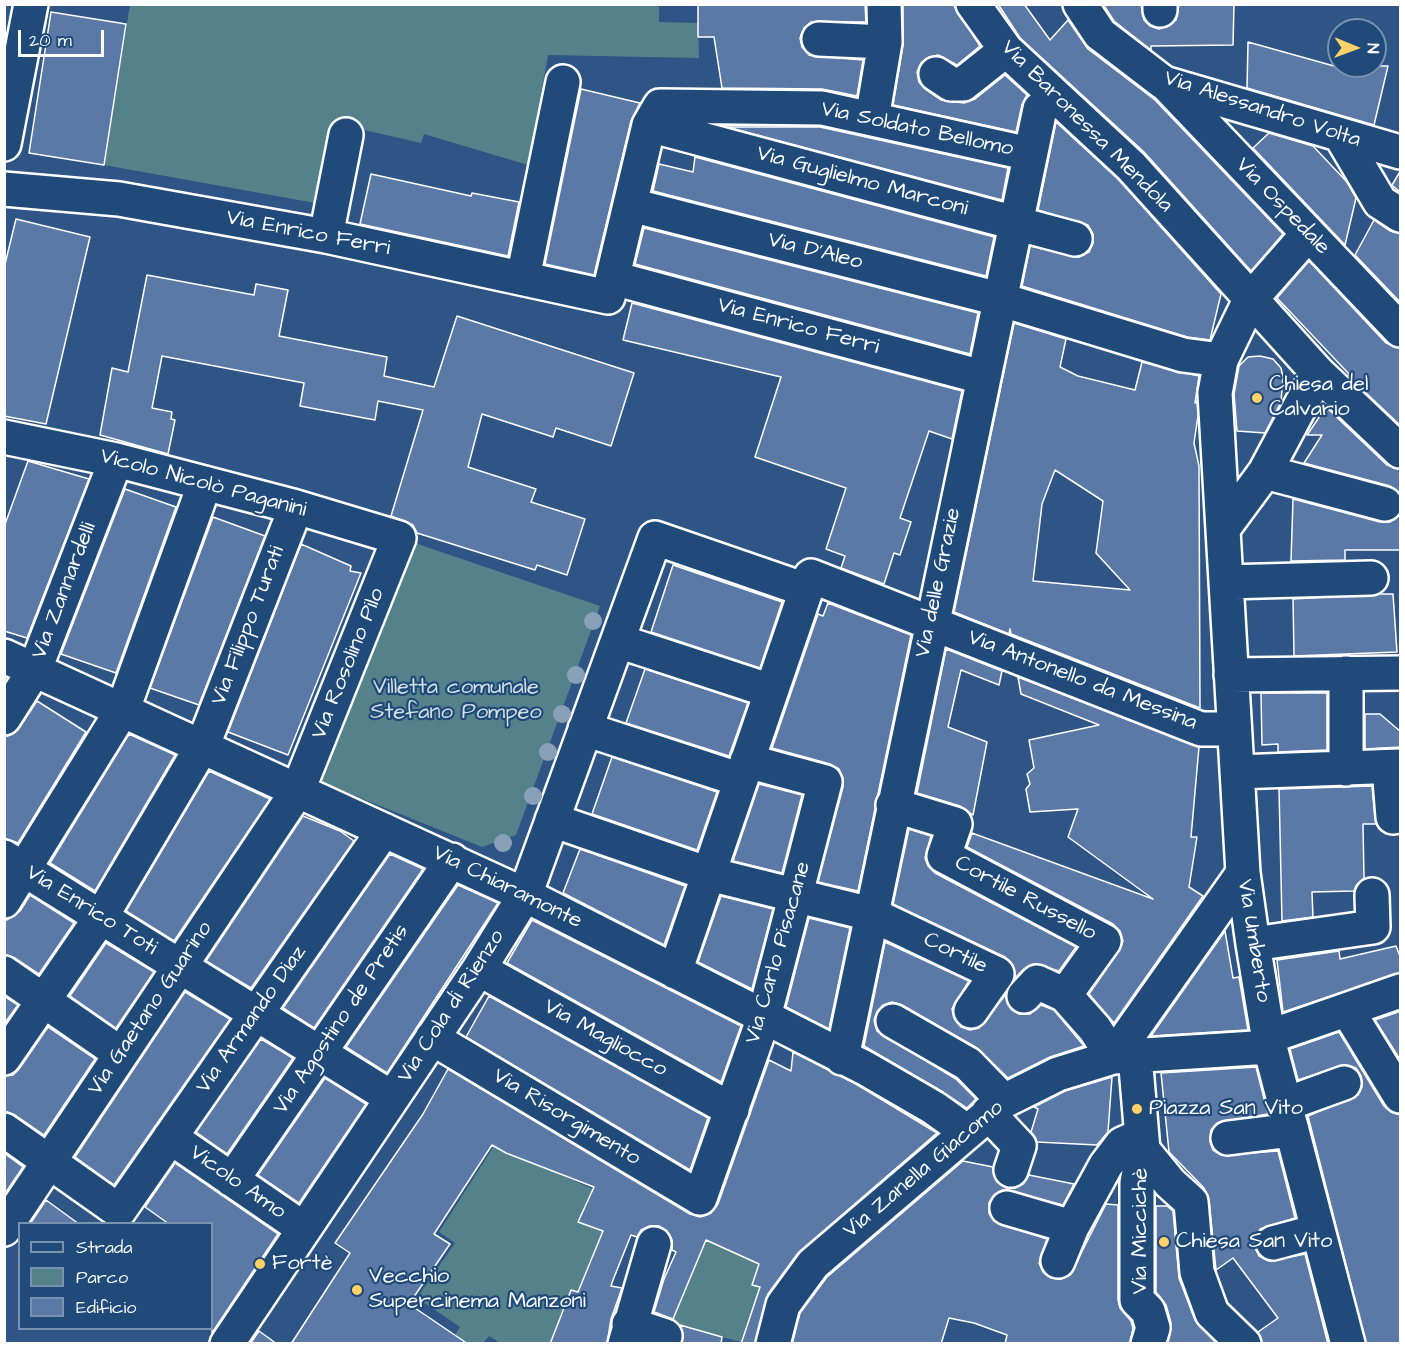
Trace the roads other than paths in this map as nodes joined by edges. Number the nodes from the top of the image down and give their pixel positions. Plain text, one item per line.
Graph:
1 (31, 4) edge
2 (884, 4) edge
3 (973, 4) edge
4 (1080, 4) edge
5 (819, 39) dead end
6 (885, 42) junction
7 (1006, 50) junction
8 (936, 74) dead end
9 (563, 82) dead end
10 (1164, 83) junction
11 (1040, 109) dead end
12 (654, 115) junction
13 (872, 119) junction
14 (346, 135) dead end
15 (1341, 136) junction
16 (4, 144) edge
17 (1401, 152) edge
18 (1030, 154) junction
19 (4, 189) edge
20 (631, 205) junction
21 (1401, 215) edge
22 (1015, 223) junction
23 (1308, 234) junction
24 (326, 236) junction
25 (1075, 239) dead end
26 (523, 278) junction
27 (611, 288) junction
28 (999, 298) junction
29 (1250, 300) junction
30 (1401, 330) edge
31 (1221, 360) junction
32 (1318, 374) junction
33 (982, 377) junction
34 (4, 437) edge
35 (1401, 451) edge
36 (116, 460) junction
37 (1265, 472) junction
38 (205, 483) junction
39 (1385, 504) dead end
40 (296, 507) junction
41 (1223, 529) junction
42 (399, 538) joint
43 (1371, 578) dead end
44 (1226, 582) junction
45 (806, 590) junction
46 (931, 622) junction
47 (618, 641) junction
48 (4, 656) edge
49 (35, 669) junction
50 (1346, 673) junction
51 (1401, 673) edge
52 (1232, 675) junction
53 (771, 692) junction
54 (123, 709) junction
55 (4, 718) edge
56 (585, 729) junction
57 (1234, 729) junction
58 (203, 745) junction
59 (1395, 766) edge
60 (1346, 769) junction
61 (744, 771) junction
62 (1237, 772) junction
63 (298, 790) junction
64 (893, 804) junction
65 (1401, 816) edge
66 (552, 820) junction
67 (384, 830) junction
68 (452, 861) junction
69 (15, 863) edge
70 (1243, 873) junction
71 (709, 874) junction
72 (525, 895) junction
73 (1372, 895) dead end
74 (797, 896) junction
75 (4, 901) edge
76 (871, 914) junction
77 (101, 917) junction
78 (1252, 944) junction
79 (180, 967) junction
80 (479, 969) junction
81 (675, 972) junction
82 (4, 973) edge
83 (1401, 991) edge
84 (1065, 995) junction
85 (1024, 996) dead end
86 (44, 1001) junction
87 (971, 1011) dead end
88 (1348, 1011) junction
89 (256, 1014) junction
90 (764, 1017) junction
91 (893, 1021) dead end
92 (432, 1038) junction
93 (1269, 1042) junction
94 (319, 1053) junction
95 (121, 1054) junction
96 (1124, 1056) junction
97 (842, 1058) junction
98 (4, 1059) edge
99 (1344, 1083) dead end
100 (1398, 1086) edge
101 (392, 1098) junction
102 (732, 1110) junction
103 (986, 1115) junction
104 (1289, 1117) junction
105 (4, 1130) edge
106 (170, 1137) junction
107 (1228, 1138) dead end
108 (1142, 1143) junction
109 (50, 1161) junction
110 (1011, 1170) dead end
111 (232, 1180) junction
112 (700, 1198) joint
113 (1007, 1208) dead end
114 (1072, 1227) junction
115 (4, 1229) edge
116 (304, 1229) junction
117 (1318, 1231) junction
118 (654, 1244) dead end
119 (1273, 1244) dead end
120 (1058, 1261) dead end
121 (627, 1334) edge
122 (665, 1336) dead end
123 (227, 1344) edge
124 (772, 1344) edge
125 (1148, 1344) edge
126 (1244, 1344) edge
127 (1348, 1344) edge

1 - 16 street
2 - 6 street
3 - 7 street, Via Baronessa Mendola
4 - 10 street, Via Alessandro Volta
5 - 6 street
6 - 13 street
7 - 8 street
7 - 29 street, Via Baronessa Mendola
9 - 26 street
10 - 15 street, Via Alessandro Volta
10 - 23 street, Via Ospedale
11 - 18 street, Via delle Grazie
12 - 13 street, Via Soldato Bellomo
12 - 20 street
12 - 22 street, Via Guglielmo Marconi
13 - 18 street, Via Soldato Bellomo
14 - 24 street
15 - 17 street, Via Alessandro Volta
15 - 21 street
18 - 22 street, Via delle Grazie
19 - 24 street, Via Enrico Ferri
20 - 27 street
20 - 28 street, Via D'Aleo
22 - 25 street, Via Guglielmo Marconi
22 - 28 street, Via delle Grazie
23 - 29 street, Via Umberto
23 - 30 street, Via Ospedale
24 - 26 street, Via Enrico Ferri
26 - 27 street, Via Enrico Ferri
27 - 33 street, Via Enrico Ferri
28 - 31 street, Via D'Aleo
28 - 33 street, Via delle Grazie
29 - 31 street, Via Umberto
29 - 32 street, Via Baronessa Mendola
31 - 41 street, Via Umberto
32 - 35 street, Via Baronessa Mendola
32 - 37 street
33 - 46 street, Via delle Grazie
34 - 36 street, Vicolo Nicolò Paganini
36 - 38 street, Vicolo Nicolò Paganini
36 - 49 street, Via Zannardelli
37 - 39 street
37 - 41 street
38 - 40 street, Vicolo Nicolò Paganini
38 - 54 street
40 - 42 street, Vicolo Nicolò Paganini
40 - 58 street, Via Filippo Turati
41 - 44 street, Via Umberto
42 - 63 street, Via Rosolino Pilo
43 - 44 street
44 - 52 street, Via Umberto
45 - 46 street, Via Antonello da Messina
45 - 47 street, Via Cola di Rienzo
45 - 53 street
46 - 57 street, Via Antonello da Messina
46 - 64 street, Via delle Grazie
47 - 53 street
47 - 56 street, Via Cola di Rienzo
48 - 49 street, Via Chiaramonte
49 - 54 street, Via Chiaramonte
49 - 55 street, Via Zannardelli
50 - 51 street
50 - 52 street
50 - 60 street
52 - 57 street, Via Umberto
53 - 61 street
54 - 58 street, Via Chiaramonte
54 - 69 street
56 - 61 street
56 - 66 street, Via Cola di Rienzo
57 - 62 street, Via Umberto
58 - 63 street, Via Chiaramonte
58 - 77 street
59 - 60 street
59 - 65 street
60 - 62 street
61 - 71 street
61 - 74 street, Via Carlo Pisacane
62 - 70 street, Via Umberto
63 - 67 street, Via Chiaramonte
63 - 79 street, Via Gaetano Guarino
64 - 76 street, Via delle Grazie
64 - 84 street, Cortile Russello
66 - 71 street
66 - 72 street, Via Cola di Rienzo
67 - 68 street, Via Chiaramonte
67 - 89 street, Via Armando Diaz
68 - 72 street, Via Chiaramonte
68 - 94 street, Via Agostino de Pretis
69 - 75 street
69 - 77 street, Via Enrico Toti
70 - 78 street, Via Umberto
70 - 96 street
71 - 74 street
71 - 81 street
72 - 80 street, Via Cola di Rienzo
72 - 81 street, Via Chiaramonte
73 - 78 street
74 - 76 street
74 - 90 street, Via Carlo Pisacane
76 - 87 street, Cortile
76 - 97 street, Via delle Grazie
77 - 79 street, Via Enrico Toti
77 - 86 street
78 - 93 street, Via Umberto
79 - 89 street, Via Enrico Toti
79 - 95 street, Via Gaetano Guarino
80 - 92 street, Via Cola di Rienzo
80 - 102 street, Via Magliocco
81 - 90 street, Via Chiaramonte
82 - 86 street
83 - 88 street, Via Zanella Giacomo
84 - 85 street
84 - 96 street
86 - 95 street
86 - 98 street
88 - 93 street, Via Zanella Giacomo
88 - 100 street
89 - 94 street, Via Enrico Toti
89 - 106 street, Via Armando Diaz
90 - 97 street, Via Chiaramonte
90 - 102 street, Via Carlo Pisacane
91 - 103 street
92 - 101 street, Via Cola di Rienzo
92 - 112 street, Via Risorgimento
93 - 96 street, Via Zanella Giacomo
93 - 104 street, Via Umberto
94 - 101 street, Via Enrico Toti
94 - 111 street, Via Agostino de Pretis
95 - 109 street, Via Gaetano Guarino
96 - 103 street, Via Zanella Giacomo
96 - 108 street, Via Miccichè
97 - 103 street, Via Chiaramonte
99 - 104 street
101 - 116 street, Via Cola di Rienzo
102 - 112 street, Via Carlo Pisacane
103 - 110 street
103 - 124 street, Via Zanella Giacomo
104 - 107 street
104 - 117 street, Via Umberto
105 - 109 street
106 - 109 street, Via Armando Diaz
106 - 111 street, Vicolo Amo
108 - 114 street
108 - 125 street, Via Miccichè
108 - 126 street
109 - 115 street, Via Gaetano Guarino
111 - 116 street, Vicolo Amo
113 - 114 street
114 - 120 street
116 - 123 street, Via Cola di Rienzo
117 - 119 street
117 - 127 street, Via Umberto
118 - 121 street
121 - 122 street

